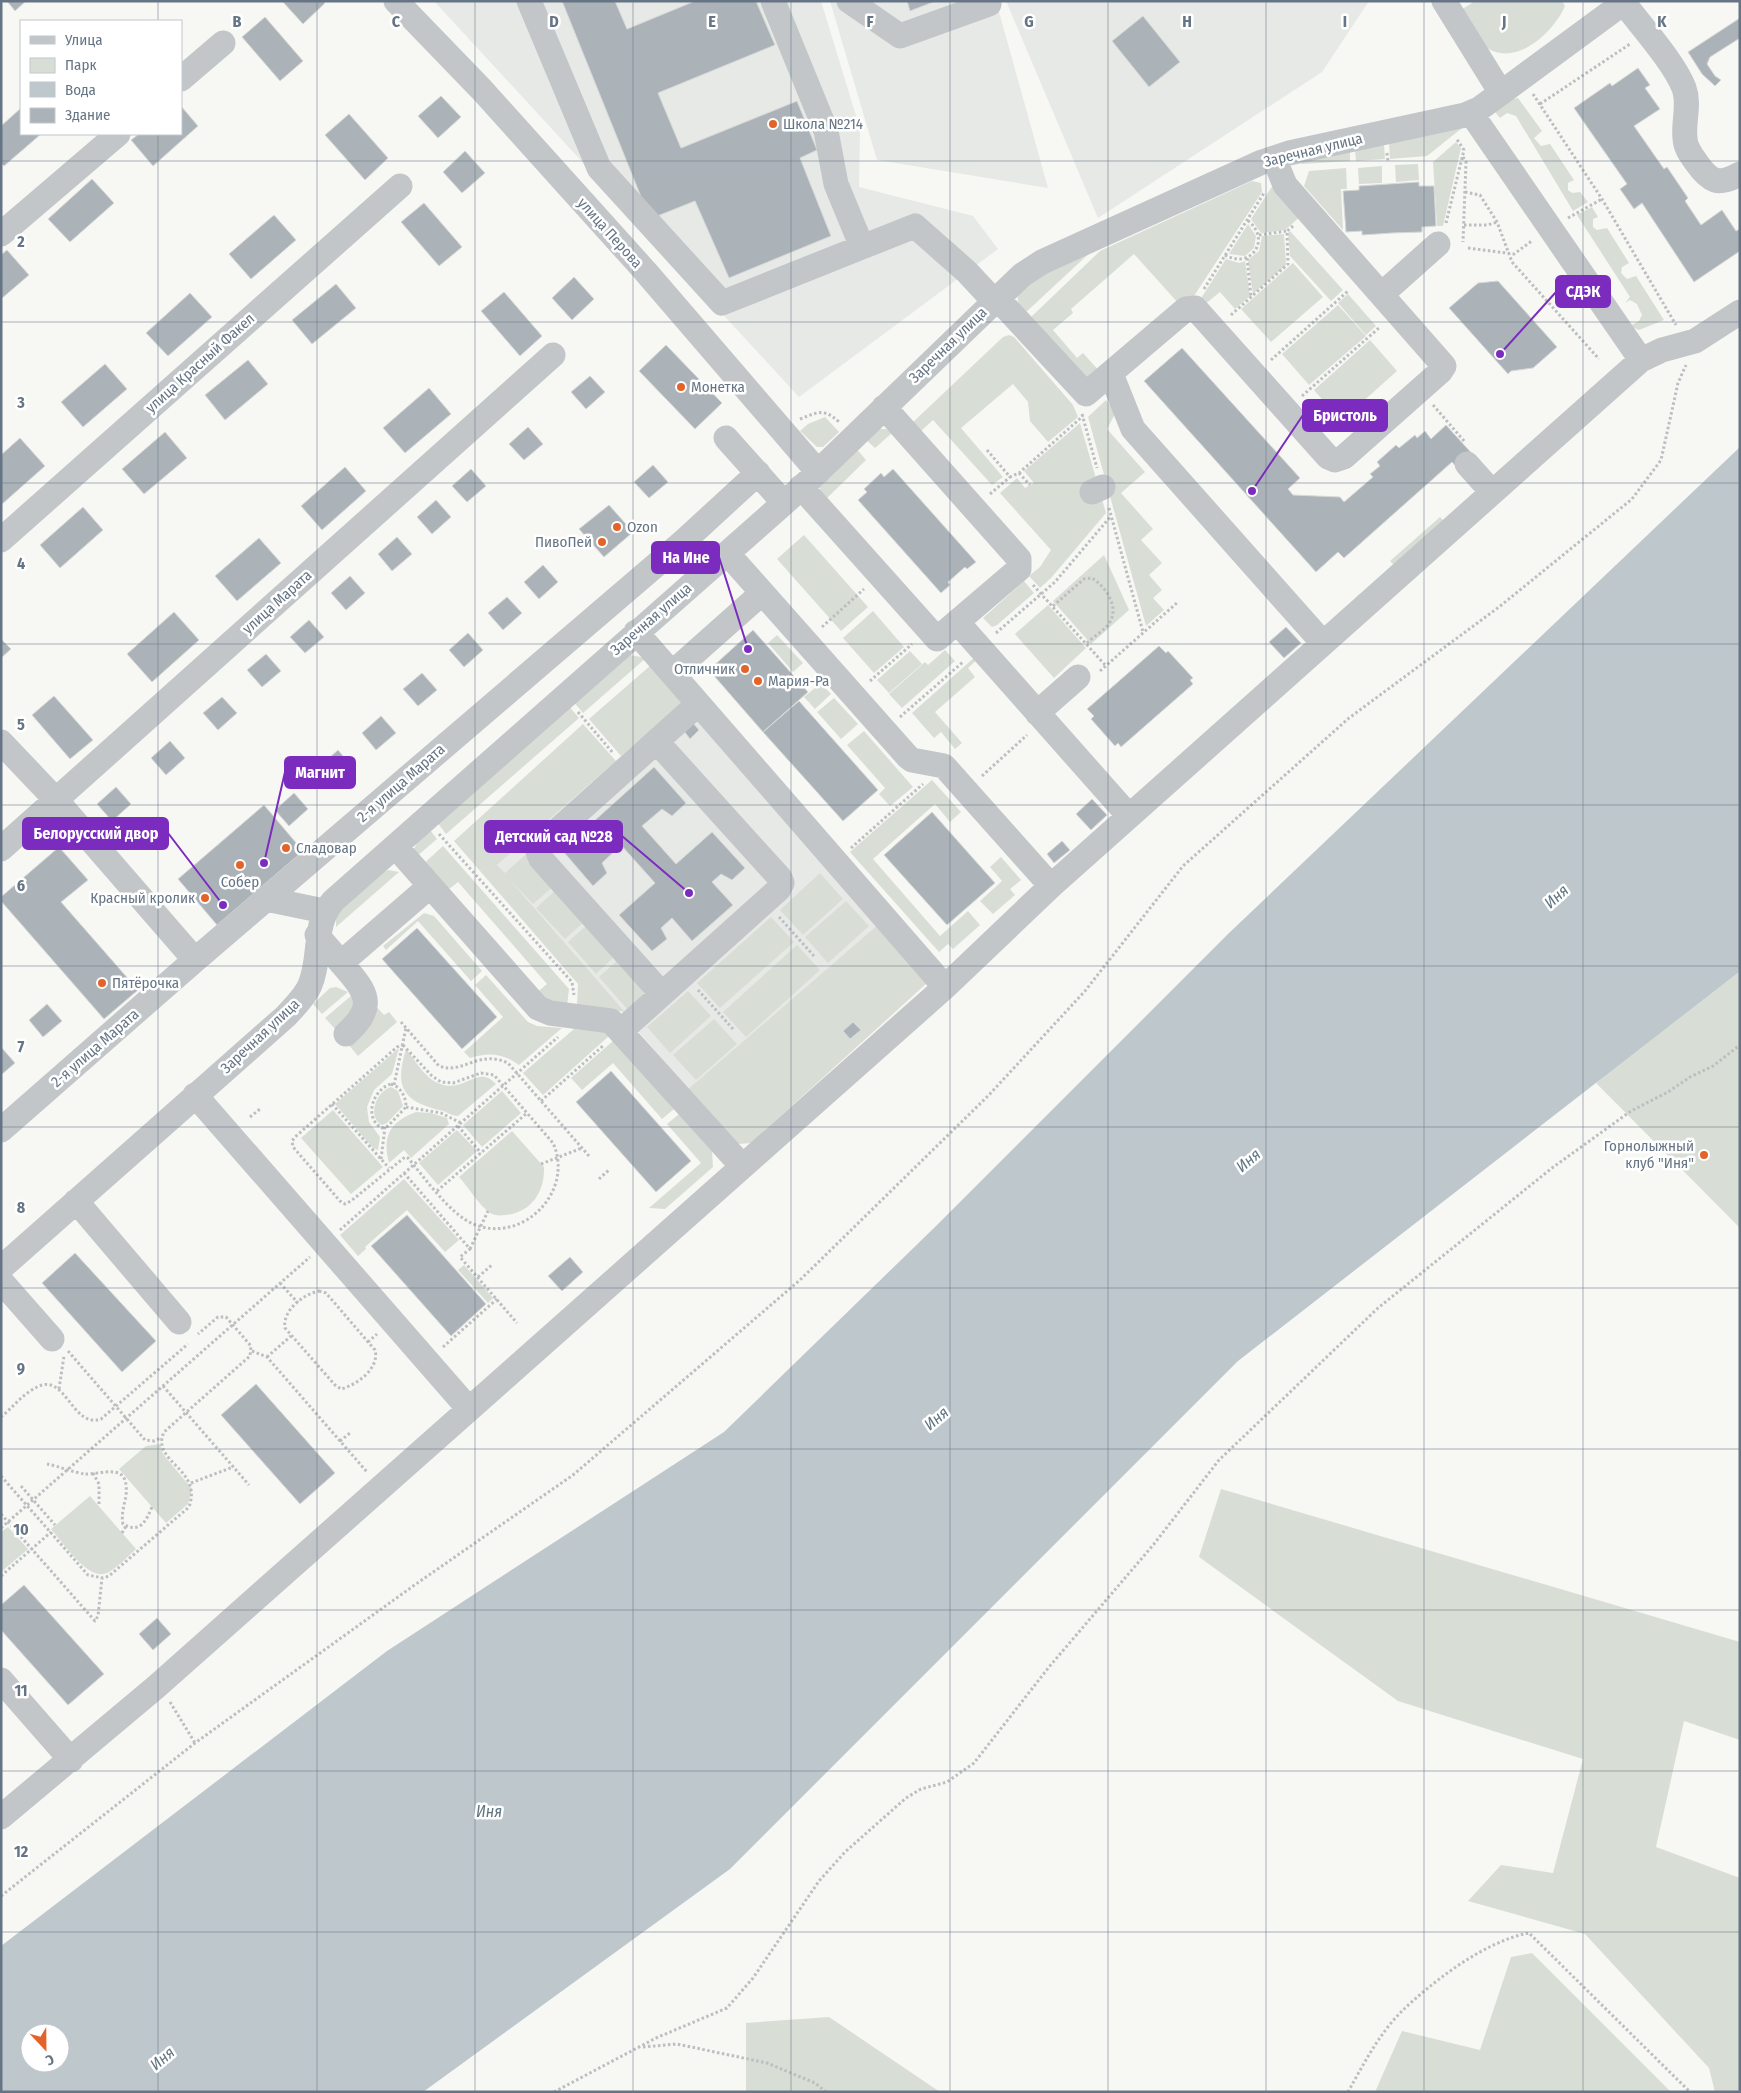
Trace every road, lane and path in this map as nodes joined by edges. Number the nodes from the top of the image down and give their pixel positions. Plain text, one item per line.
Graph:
1 (529, 1) edge
2 (772, 1) edge
3 (849, 1) edge
4 (988, 1) edge
5 (1444, 1) edge
6 (396, 2) edge
7 (1618, 4) edge
8 (1647, 33) junction
9 (223, 43) dead end
10 (182, 78) edge
11 (1530, 90) dead end
12 (1501, 93) junction
13 (1540, 104) junction
14 (1471, 113) junction
15 (117, 135) edge
16 (1455, 137) dead end
17 (1462, 157) junction
18 (1274, 158) junction
19 (1740, 174) edge
20 (400, 186) dead end
21 (1268, 188) dead end
22 (1465, 192) junction
23 (1309, 212) junction
24 (1248, 220) junction
25 (1497, 222) junction
26 (1464, 225) junction
27 (1287, 231) junction
28 (1, 234) edge
29 (1442, 234) joint
30 (1259, 235) junction
31 (1463, 242) dead end
32 (862, 247) junction
33 (1225, 255) junction
34 (1246, 258) junction
35 (1365, 275) junction
36 (1251, 297) junction
37 (996, 300) junction
38 (1390, 303) junction
39 (1195, 308) junction
40 (1740, 312) edge
41 (1215, 330) junction
42 (1691, 343) junction
43 (553, 355) dead end
44 (1598, 359) dead end
45 (1641, 360) junction
46 (1111, 374) junction
47 (1254, 374) junction
48 (1419, 390) junction
49 (1084, 405) junction
50 (884, 407) junction
51 (1286, 410) junction
52 (795, 423) dead end
53 (844, 427) dead end
54 (726, 438) dead end
55 (987, 450) dead end
56 (1469, 456) joint
57 (1019, 472) junction
58 (758, 473) junction
59 (1010, 477) junction
60 (1030, 485) dead end
61 (801, 487) junction
62 (994, 491) dead end
63 (1492, 492) junction
64 (1111, 516) junction
65 (1, 540) edge
66 (684, 541) junction
67 (727, 553) junction
68 (1018, 569) junction
69 (707, 570) junction
70 (880, 576) junction
71 (762, 593) junction
72 (1042, 593) junction
73 (1053, 606) junction
74 (958, 623) junction
75 (928, 630) junction
76 (636, 632) junction
77 (1143, 632) dead end
78 (806, 641) junction
79 (1086, 643) junction
80 (1323, 643) junction
81 (979, 647) junction
82 (1106, 666) dead end
83 (672, 673) junction
84 (1078, 677) dead end
85 (564, 696) junction
86 (854, 696) junction
87 (698, 704) junction
88 (1037, 712) junction
89 (884, 730) junction
90 (1, 742) edge
91 (656, 742) junction
92 (619, 759) dead end
93 (944, 766) junction
94 (56, 800) junction
95 (1129, 816) junction
96 (426, 820) junction
97 (396, 847) junction
98 (1, 849) edge
99 (836, 861) junction
100 (430, 886) junction
101 (1051, 886) junction
102 (266, 899) junction
103 (765, 901) junction
104 (324, 911) junction
105 (317, 935) junction
106 (814, 956) dead end
107 (195, 960) junction
108 (342, 963) junction
109 (684, 974) junction
110 (945, 987) junction
111 (662, 994) junction
112 (573, 998) dead end
113 (401, 1022) dead end
114 (406, 1028) junction
115 (733, 1029) dead end
116 (622, 1030) junction
117 (564, 1031) dead end
118 (346, 1034) dead end
119 (403, 1045) junction
120 (1740, 1046) edge
121 (517, 1074) junction
122 (394, 1085) junction
123 (503, 1085) junction
124 (195, 1096) junction
125 (541, 1101) junction
126 (332, 1104) junction
127 (406, 1107) junction
128 (260, 1109) dead end
129 (527, 1113) junction
130 (250, 1117) dead end
131 (459, 1124) junction
132 (385, 1127) junction
133 (1, 1130) edge
134 (582, 1148) junction
135 (481, 1153) junction
136 (589, 1156) dead end
137 (558, 1158) junction
138 (381, 1159) junction
139 (414, 1164) junction
140 (541, 1164) dead end
141 (742, 1166) junction
142 (389, 1168) junction
143 (610, 1169) dead end
144 (404, 1173) junction
145 (599, 1179) dead end
146 (437, 1191) junction
147 (76, 1201) junction
148 (488, 1210) dead end
149 (481, 1226) junction
150 (336, 1234) dead end
151 (470, 1249) junction
152 (310, 1256) dead end
153 (493, 1264) dead end
154 (1, 1268) edge
155 (478, 1277) junction
156 (1, 1281) edge
157 (280, 1283) junction
158 (497, 1300) junction
159 (298, 1303) junction
160 (180, 1322) dead end
161 (517, 1323) dead end
162 (232, 1325) junction
163 (291, 1336) junction
164 (52, 1339) dead end
165 (252, 1351) junction
166 (438, 1351) dead end
167 (267, 1357) junction
168 (163, 1386) junction
169 (59, 1390) junction
170 (116, 1406) junction
171 (469, 1409) junction
172 (186, 1413) junction
173 (1, 1417) edge
174 (126, 1418) junction
175 (350, 1433) dead end
176 (161, 1438) junction
177 (340, 1441) junction
178 (48, 1464) dead end
179 (233, 1467) junction
180 (70, 1468) junction
181 (93, 1473) junction
182 (1, 1476) edge
183 (190, 1483) junction
184 (249, 1485) dead end
185 (21, 1486) dead end
186 (381, 1488) junction
187 (34, 1500) junction
188 (28, 1506) junction
189 (99, 1506) dead end
190 (152, 1507) dead end
191 (1, 1514) edge
192 (8, 1522) junction
193 (55, 1525) dead end
194 (126, 1526) junction
195 (1, 1528) edge
196 (51, 1532) junction
197 (122, 1533) dead end
198 (32, 1549) junction
199 (1, 1576) edge
200 (102, 1578) junction
201 (1, 1680) edge
202 (156, 1687) junction
203 (195, 1743) junction
204 (71, 1760) junction
205 (1, 1817) edge
206 (1, 1896) edge
207 (642, 2047) junction
208 (554, 2092) edge
209 (826, 2092) edge
210 (1348, 2092) edge
211 (1690, 2092) edge

1 - 32 street
2 - 32 street
3 - 4 street
5 - 12 street
6 - 61 street, улица Перова
7 - 8 street
7 - 12 street, Заречная улица
8 - 13 path
8 - 19 street
9 - 10 street
11 - 13 path
12 - 14 street, Заречная улица
13 - 42 path
14 - 18 street, Заречная улица
14 - 45 street
15 - 28 street
16 - 17 path
17 - 22 path
17 - 29 path
18 - 23 street
18 - 37 street, Заречная улица
20 - 65 street, улица Красный Факел
21 - 24 path
22 - 25 path
22 - 26 path
23 - 27 path
23 - 35 street
24 - 30 path
24 - 33 path
25 - 26 path
25 - 44 path
26 - 31 path
27 - 30 path
27 - 36 path
29 - 38 street
30 - 34 path
32 - 37 street
33 - 34 path
33 - 39 path
34 - 36 path
35 - 38 street
35 - 47 path
36 - 41 path
37 - 49 street
37 - 50 street, Заречная улица
38 - 48 street
38 - 51 path
39 - 41 street
39 - 46 street
40 - 42 street
41 - 47 street
42 - 45 street
42 - 203 path
43 - 94 street, улица Марата
45 - 63 street
46 - 49 street
46 - 80 street
47 - 51 street
48 - 51 street
48 - 56 path
49 - 57 path
49 - 64 path
50 - 61 street, Заречная улица
50 - 68 street
52 - 53 path
54 - 58 street
55 - 59 path
56 - 63 street
57 - 59 path
57 - 60 path
58 - 61 street
58 - 66 street, 2-я улица Марата
59 - 62 path
61 - 67 street, Заречная улица
61 - 70 street
63 - 80 street
64 - 72 path
64 - 77 path
66 - 69 street
66 - 102 street, 2-я улица Марата
67 - 69 street, Заречная улица
67 - 71 street
68 - 72 path
68 - 74 street
69 - 76 street, Заречная улица
70 - 75 street
70 - 78 path
71 - 78 street
71 - 83 street
72 - 73 path
72 - 81 path
73 - 79 path
73 - 79 path
74 - 75 street
74 - 81 street
75 - 86 path
76 - 83 street
76 - 85 street, Заречная улица
78 - 86 street
79 - 82 path
80 - 95 street
81 - 88 street
81 - 89 path
83 - 87 street
84 - 88 street
85 - 92 path
85 - 96 street, Заречная улица
86 - 89 street
87 - 91 street
87 - 99 street
88 - 95 street
89 - 93 street
90 - 94 street
91 - 103 street
91 - 111 street
93 - 99 path
93 - 101 street
94 - 98 street, улица Марата
94 - 107 street
95 - 101 street
96 - 97 street, Заречная улица
96 - 112 path
97 - 100 street
97 - 104 street, Заречная улица
99 - 110 street
100 - 108 street
100 - 116 street
101 - 110 street
102 - 104 street
102 - 107 street, 2-я улица Марата
103 - 106 path
103 - 109 street
104 - 105 street, Заречная улица
105 - 108 street
105 - 124 street, Заречная улица
107 - 133 street, 2-я улица Марата
108 - 118 street
109 - 111 street
109 - 115 path
110 - 141 street
111 - 116 street
113 - 114 path
114 - 119 path
114 - 121 path
116 - 125 path
116 - 141 street
117 - 121 path
119 - 122 path
119 - 123 path
119 - 126 path
120 - 207 path
121 - 123 path
121 - 125 path
122 - 127 path
122 - 132 path
123 - 129 path
123 - 131 path
124 - 147 street, Заречная улица
124 - 171 street
125 - 134 path
126 - 138 path
126 - 142 path
127 - 131 path
127 - 132 path
128 - 130 path
129 - 135 path
129 - 137 path
131 - 135 path
131 - 139 path
132 - 138 path
134 - 136 path
134 - 137 path
135 - 146 path
137 - 140 path
137 - 149 path
138 - 142 path
139 - 142 path
139 - 144 path
139 - 146 path
141 - 171 street
143 - 145 path
144 - 150 path
144 - 151 path
146 - 149 path
147 - 154 street, Заречная улица
147 - 160 street
148 - 149 path
149 - 151 path
151 - 155 path
152 - 157 path
153 - 155 path
155 - 158 path
156 - 164 street
157 - 159 path
157 - 162 path
158 - 161 path
158 - 166 path
159 - 163 path
159 - 163 path
162 - 165 path
162 - 168 path
162 - 170 path
163 - 167 path
165 - 167 path
165 - 172 path
167 - 177 path
168 - 172 path
168 - 174 path
169 - 170 path
169 - 170 path
169 - 173 path
170 - 174 path
171 - 186 street
172 - 176 path
172 - 179 path
174 - 176 path
174 - 180 path
175 - 177 path
176 - 183 path
177 - 186 path
178 - 180 path
179 - 183 path
179 - 184 path
180 - 181 path
180 - 187 path
181 - 189 path
181 - 194 path
182 - 188 path
183 - 200 path
185 - 187 path
186 - 202 street
187 - 188 path
187 - 193 path
188 - 192 path
188 - 196 path
190 - 194 path
191 - 192 path
192 - 195 path
192 - 198 path
194 - 197 path
196 - 198 path
196 - 200 path
198 - 199 path
198 - 200 path
201 - 204 street
202 - 203 path
202 - 204 street
203 - 206 path
204 - 205 street
207 - 208 path
207 - 209 path
210 - 211 path

